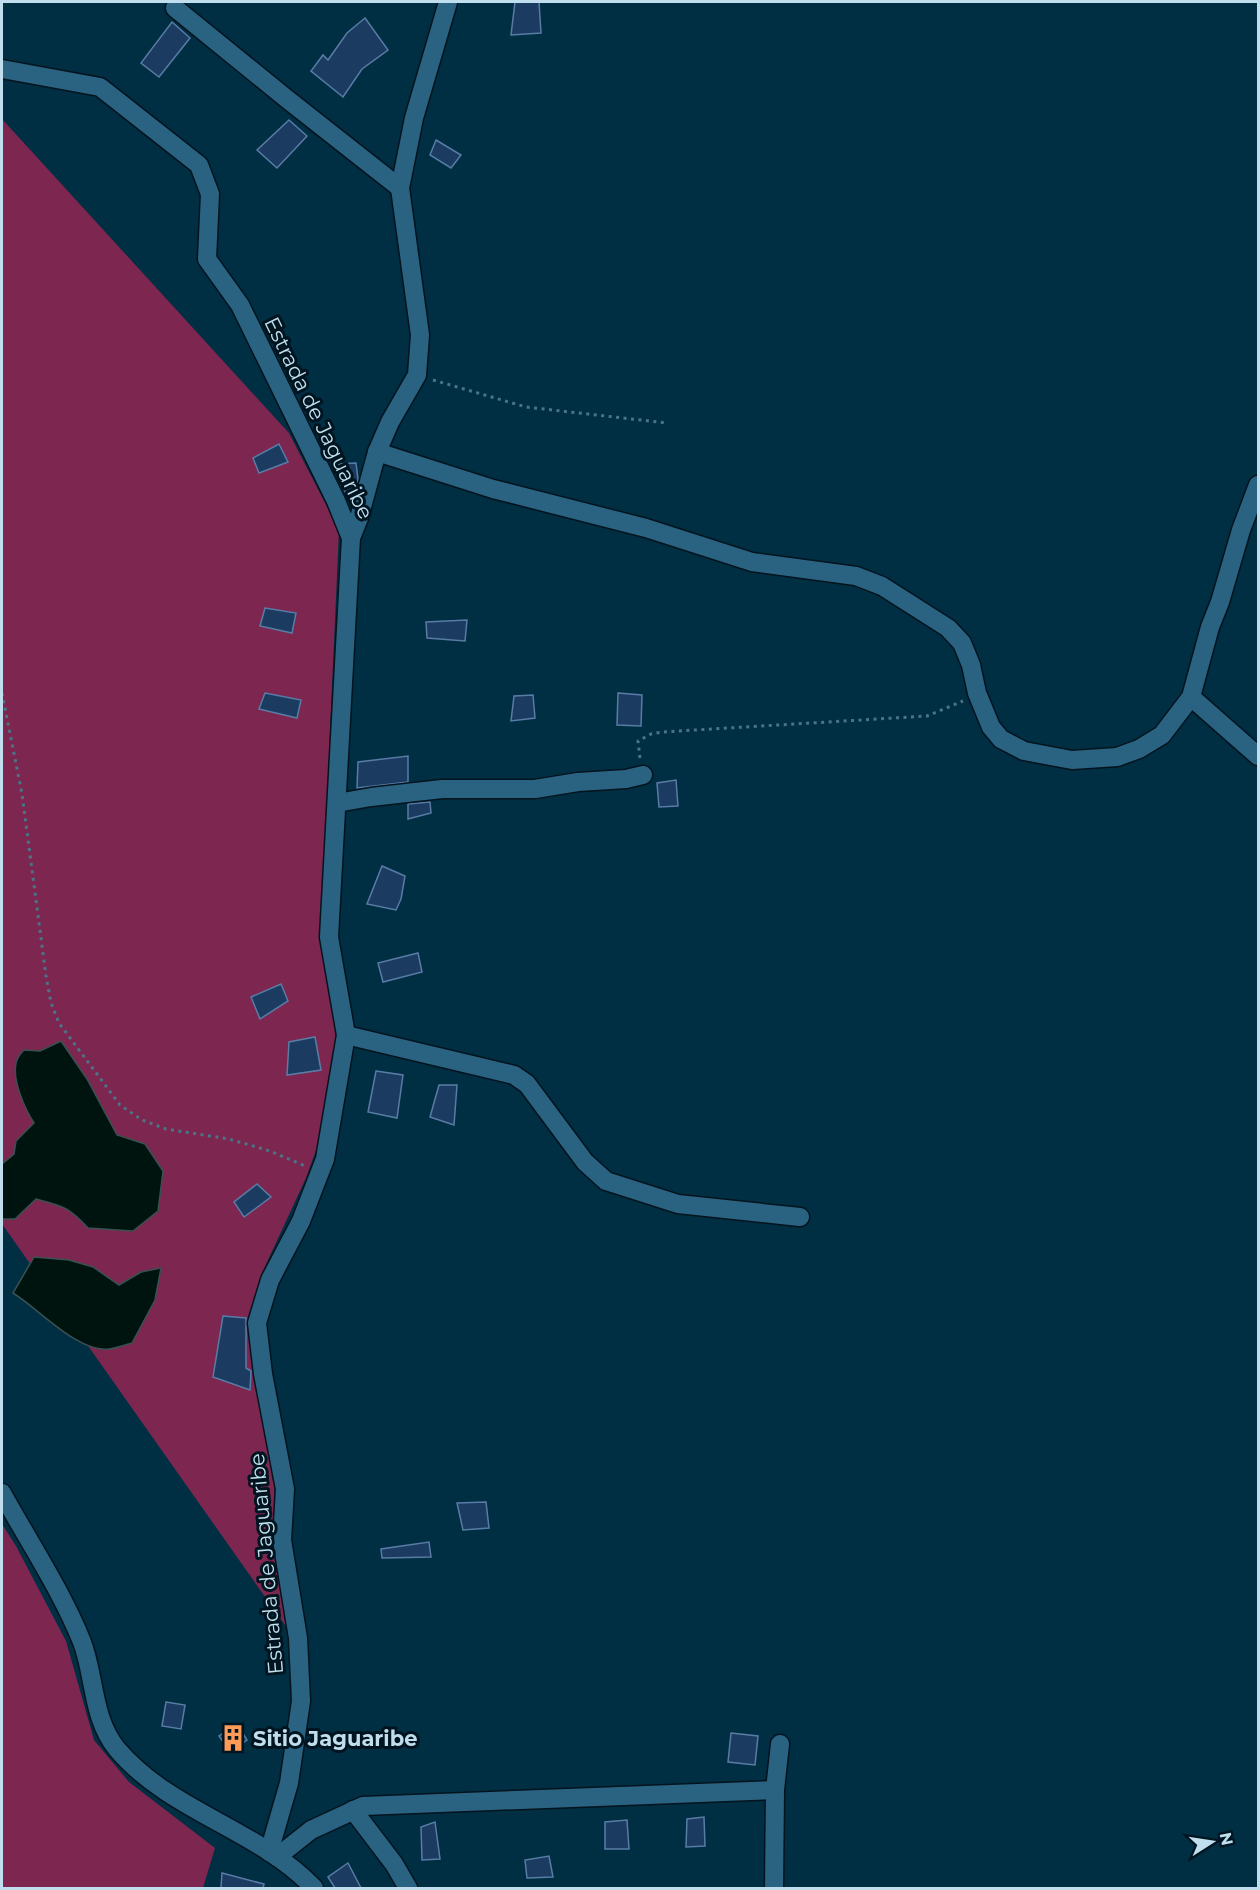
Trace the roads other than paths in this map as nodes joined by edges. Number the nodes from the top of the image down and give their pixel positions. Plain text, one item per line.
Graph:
1 (448, 2) edge
2 (175, 8) dead end
3 (2, 69) edge
4 (400, 188) junction
5 (377, 452) junction
6 (1258, 485) edge
7 (351, 538) junction
8 (1191, 697) junction
9 (1258, 756) edge
10 (643, 775) road end
11 (337, 803) junction
12 (346, 1035) junction
13 (800, 1217) dead end
14 (2, 1493) edge
15 (780, 1744) dead end
16 (775, 1790) junction
17 (353, 1810) junction
18 (273, 1854) junction
19 (314, 1888) edge
20 (408, 1888) edge
21 (774, 1888) edge

1 - 4 street, Estrada de Jaguaribe
2 - 4 street
3 - 7 street, Estrada de Jaguaribe
4 - 5 street, Estrada de Jaguaribe
5 - 7 street, Estrada de Jaguaribe
5 - 8 street
6 - 8 street
7 - 11 street, Estrada de Jaguaribe
8 - 9 street
10 - 11 street
11 - 12 street, Estrada de Jaguaribe
12 - 13 street
12 - 18 street, Estrada de Jaguaribe
14 - 18 street
15 - 16 street
16 - 17 street
16 - 21 street
17 - 18 street
17 - 20 street
18 - 19 street

